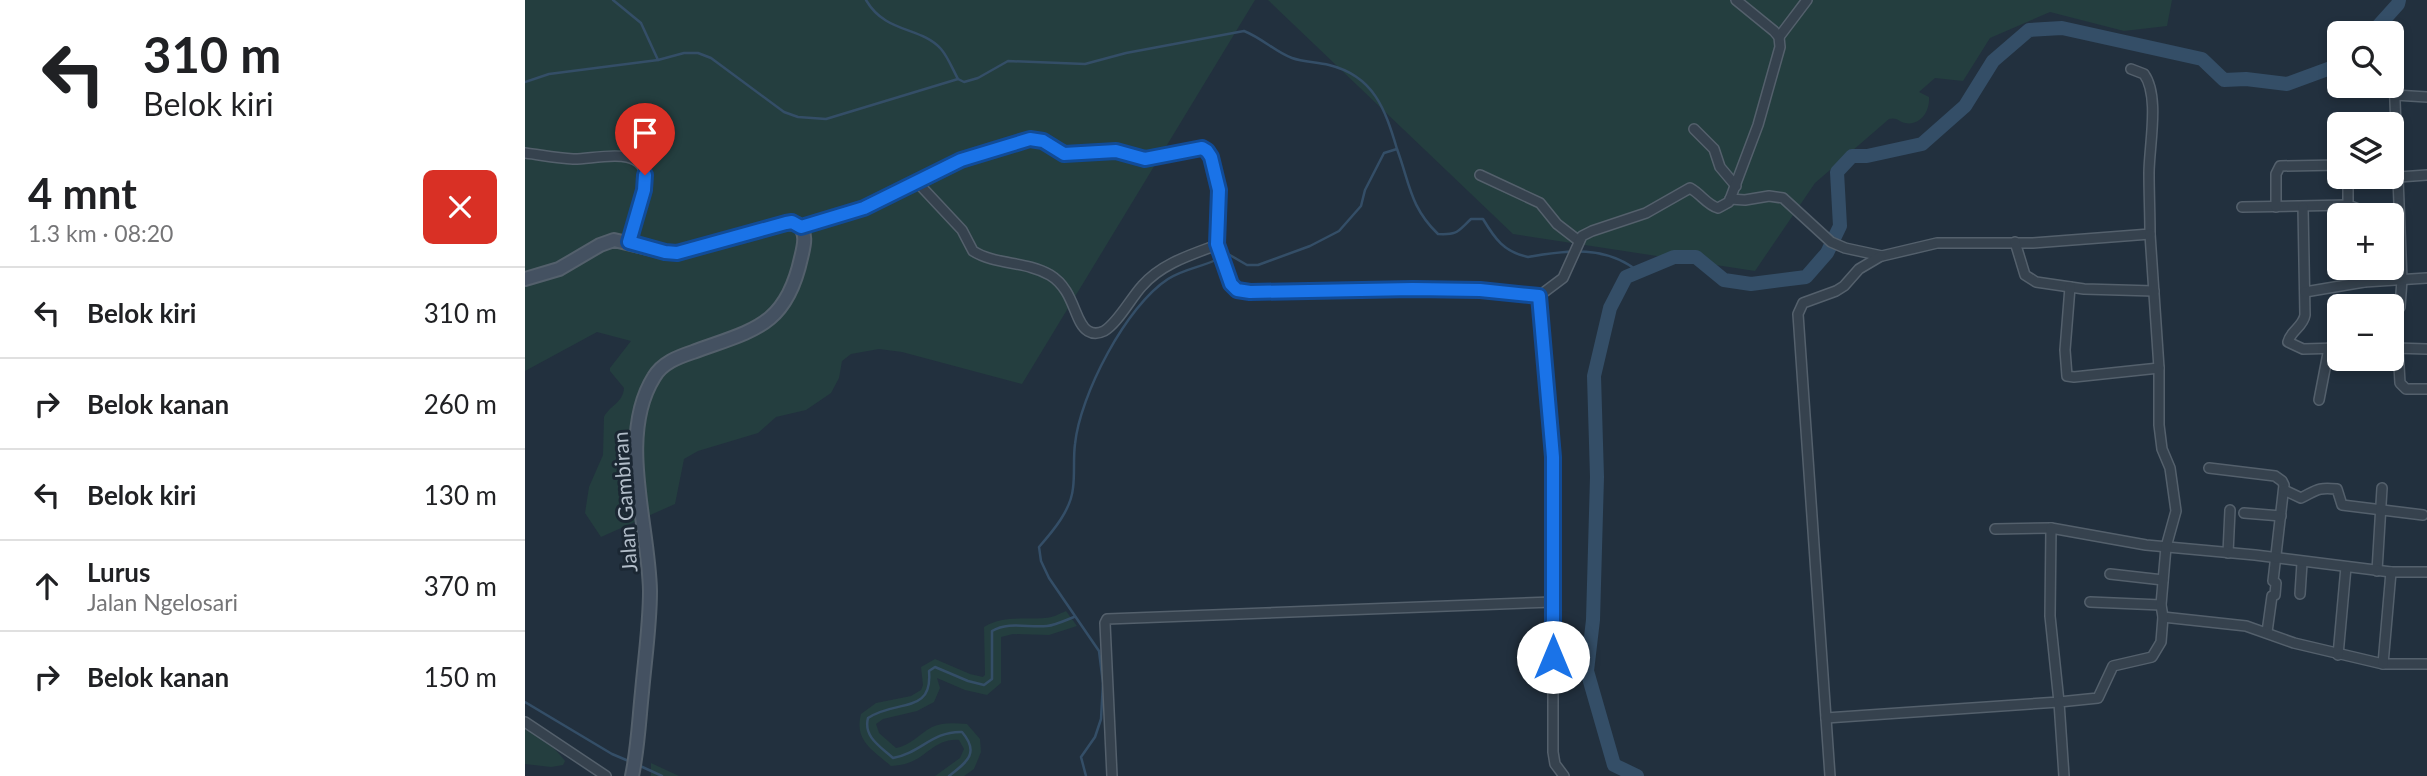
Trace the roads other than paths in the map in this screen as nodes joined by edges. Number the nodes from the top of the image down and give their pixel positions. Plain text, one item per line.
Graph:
1 (1807, 0) edge
2 (1738, 1) edge
3 (1779, 37) junction
4 (2130, 69) dead end
5 (2404, 95) edge
6 (2427, 97) edge
7 (1694, 129) dead end
8 (525, 153) edge
9 (2327, 165) edge
10 (1480, 175) dead end
11 (2427, 175) edge
12 (2404, 177) edge
13 (917, 181) junction
14 (1736, 186) junction
15 (1730, 199) junction
16 (2242, 206) dead end
17 (2327, 206) edge
18 (2276, 207) junction
19 (2303, 207) junction
20 (801, 227) junction
21 (2150, 234) junction
22 (629, 242) junction
23 (2015, 242) junction
24 (1576, 247) junction
25 (1220, 252) junction
26 (1882, 256) junction
27 (2427, 278) edge
28 (525, 279) edge
29 (2402, 280) joint
30 (2404, 280) edge
31 (2364, 282) joint
32 (2070, 287) junction
33 (2154, 291) junction
34 (2305, 292) junction
35 (2401, 294) edge
36 (1539, 296) junction
37 (2327, 348) edge
38 (2404, 348) edge
39 (2427, 349) edge
40 (2327, 358) edge
41 (2159, 368) junction
42 (2398, 371) edge
43 (2427, 389) edge
44 (2319, 400) dead end
45 (2209, 468) dead end
46 (2382, 488) dead end
47 (2284, 491) junction
48 (2230, 510) dead end
49 (2381, 510) junction
50 (2244, 513) dead end
51 (2423, 514) dead end
52 (2281, 516) junction
53 (2051, 528) junction
54 (1995, 529) dead end
55 (2166, 547) junction
56 (2228, 553) junction
57 (2276, 558) junction
58 (2302, 562) junction
59 (2346, 567) junction
60 (2377, 570) junction
61 (2392, 572) junction
62 (2427, 572) edge
63 (2110, 574) dead end
64 (2163, 580) junction
65 (2299, 594) dead end
66 (2090, 602) dead end
67 (1553, 603) junction
68 (2161, 605) junction
69 (2163, 617) junction
70 (2267, 632) junction
71 (2338, 655) junction
72 (2383, 664) junction
73 (2427, 664) edge
74 (2059, 702) junction
75 (1826, 718) junction
76 (525, 722) edge
77 (634, 768) edge
78 (606, 776) edge
79 (1112, 776) edge
80 (1564, 776) edge
81 (1830, 776) edge
82 (2064, 776) edge

1 - 3 street
2 - 3 street
3 - 14 street
4 - 21 street
5 - 6 street
7 - 14 street
8 - 22 street
9 - 18 street
10 - 24 street
11 - 12 street
13 - 20 street
13 - 25 street
13 - 25 street
14 - 15 street
15 - 24 street
15 - 26 street
16 - 18 street
17 - 19 street
18 - 19 street
19 - 34 street
20 - 22 street
20 - 77 street, Jalan Gambiran
21 - 23 street
21 - 33 street
22 - 28 street
23 - 26 street
23 - 32 street
24 - 36 street
25 - 36 street
26 - 75 street
27 - 30 street
29 - 31 street
29 - 35 street
31 - 34 street
32 - 33 street
32 - 41 street
33 - 41 street
34 - 37 street
36 - 67 street
38 - 39 street
40 - 44 street
41 - 55 street
42 - 43 street
45 - 47 street
46 - 49 street
47 - 49 street
47 - 52 street
48 - 56 street
49 - 51 street
49 - 60 street
50 - 52 street
52 - 57 street
53 - 54 street
53 - 55 street
53 - 74 street
55 - 56 street
55 - 64 street
56 - 57 street
57 - 58 street
57 - 70 street
58 - 59 street
58 - 65 street
59 - 60 street
59 - 71 street
60 - 61 street
61 - 62 street
61 - 72 street
63 - 64 street
64 - 68 street
66 - 68 street
67 - 79 street
67 - 80 street
68 - 69 street
69 - 70 street
69 - 74 street
70 - 71 street
71 - 72 street
72 - 73 street
74 - 75 street
74 - 82 street
75 - 81 street
76 - 78 street

